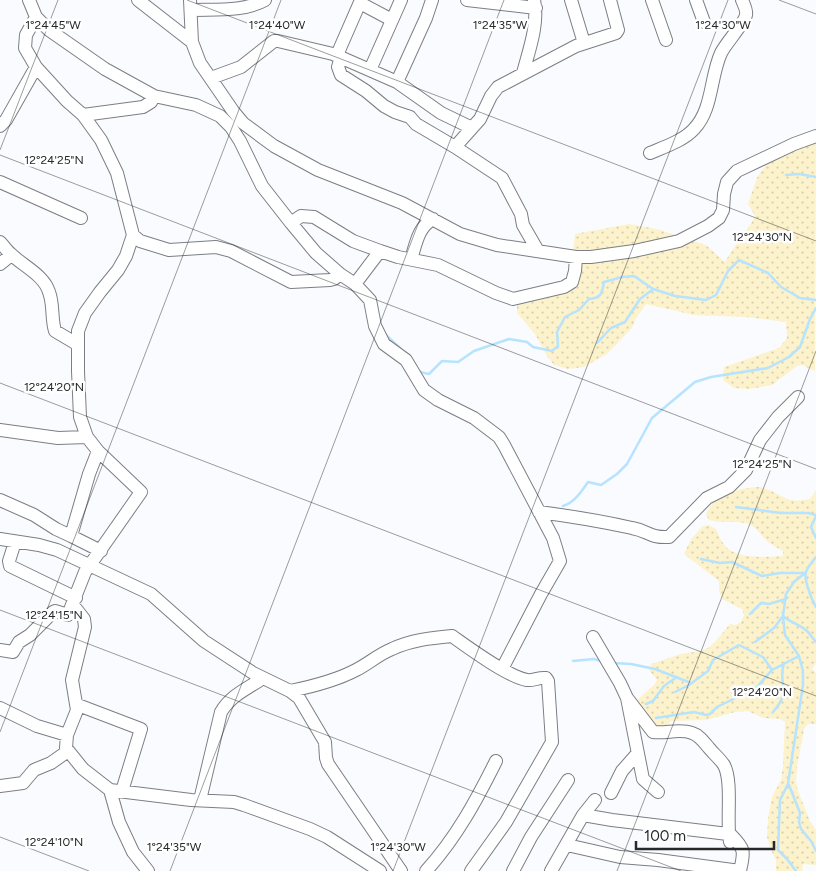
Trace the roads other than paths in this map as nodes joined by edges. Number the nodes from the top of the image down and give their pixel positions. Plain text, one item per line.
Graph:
1 (30, 0) edge
2 (265, 0) edge
3 (401, 0) edge
4 (432, 0) edge
5 (467, 0) edge
6 (571, 0) edge
7 (610, 0) edge
8 (652, 0) edge
9 (696, 0) edge
10 (742, 0) edge
11 (143, 1) edge
12 (360, 2) edge
13 (535, 4) edge
14 (190, 5) edge
15 (36, 16) junction
16 (392, 20) junction
17 (704, 22) dead end
18 (666, 40) dead end
19 (192, 42) junction
20 (584, 43) junction
21 (339, 56) junction
22 (36, 67) junction
23 (368, 69) junction
24 (523, 73) junction
25 (212, 78) junction
26 (397, 82) junction
27 (357, 85) junction
28 (154, 96) junction
29 (422, 99) junction
30 (83, 115) junction
31 (412, 119) junction
32 (237, 125) junction
33 (0, 126) edge
34 (470, 128) junction
35 (816, 136) edge
36 (455, 147) junction
37 (650, 153) dead end
38 (0, 182) edge
39 (81, 218) dead end
40 (433, 219) junction
41 (291, 223) junction
42 (133, 235) junction
43 (0, 242) edge
44 (538, 251) junction
45 (380, 252) junction
46 (11, 255) junction
47 (576, 257) junction
48 (411, 259) junction
49 (0, 264) edge
50 (340, 274) junction
51 (355, 284) junction
52 (77, 344) junction
53 (798, 398) dead end
54 (0, 430) edge
55 (87, 437) junction
56 (98, 451) junction
57 (0, 500) edge
58 (539, 512) junction
59 (71, 536) junction
60 (0, 539) edge
61 (15, 542) junction
62 (101, 551) junction
63 (89, 566) junction
64 (75, 601) junction
65 (593, 637) dead end
66 (0, 650) edge
67 (502, 668) junction
68 (263, 678) junction
69 (290, 691) junction
70 (626, 698) junction
71 (78, 705) junction
72 (0, 708) edge
73 (67, 735) junction
74 (68, 751) junction
75 (637, 754) junction
76 (496, 761) dead end
77 (568, 780) dead end
78 (0, 786) edge
79 (116, 791) junction
80 (658, 792) dead end
81 (611, 793) dead end
82 (200, 800) junction
83 (594, 800) dead end
84 (583, 815) junction
85 (730, 837) junction
86 (567, 845) junction
87 (148, 871) edge
88 (380, 871) edge
89 (401, 871) edge
90 (426, 871) edge
91 (471, 871) edge
92 (514, 871) edge
93 (551, 871) edge
94 (740, 871) edge

1 - 15 street
2 - 14 street
3 - 16 street
4 - 26 street
5 - 13 street
6 - 20 street
7 - 20 street
8 - 18 street
9 - 17 street
10 - 37 street
11 - 19 street
12 - 16 street
12 - 21 street
13 - 24 street
14 - 19 street
15 - 22 street
15 - 28 street
16 - 23 street
19 - 25 street
20 - 24 street
21 - 23 street
21 - 25 street
21 - 27 street
22 - 30 street
22 - 33 street
23 - 26 street
23 - 27 street
24 - 34 street
25 - 32 street
26 - 29 street
27 - 31 street
28 - 30 street
28 - 32 street
29 - 31 street
29 - 34 street
30 - 42 street
31 - 36 street
32 - 40 street
32 - 41 street
34 - 36 street
35 - 47 street
36 - 44 street
38 - 39 street
40 - 44 street
40 - 48 street
41 - 45 street
41 - 50 street
42 - 50 street
42 - 52 street
43 - 46 street
44 - 47 street
45 - 48 street
45 - 51 street
46 - 49 street
46 - 52 street
47 - 48 street
50 - 51 street
51 - 58 street
52 - 55 street
53 - 58 street
54 - 55 street
55 - 56 street
56 - 59 street
56 - 62 street
57 - 59 street
58 - 67 street
59 - 62 street
60 - 61 street
61 - 63 street
61 - 64 street
62 - 63 street
63 - 64 street
63 - 68 street
64 - 66 street
64 - 71 street
65 - 70 street
67 - 69 street
67 - 91 street
68 - 69 street
68 - 82 street
69 - 89 street
70 - 75 street
70 - 85 street
71 - 73 street
71 - 79 street
72 - 73 street
73 - 74 street
74 - 78 street
74 - 79 street
75 - 80 street
75 - 81 street
76 - 90 street
77 - 92 street
79 - 82 street
79 - 87 street
82 - 88 street
83 - 84 street
84 - 85 street
84 - 86 street
85 - 94 street
86 - 93 street
86 - 94 street

